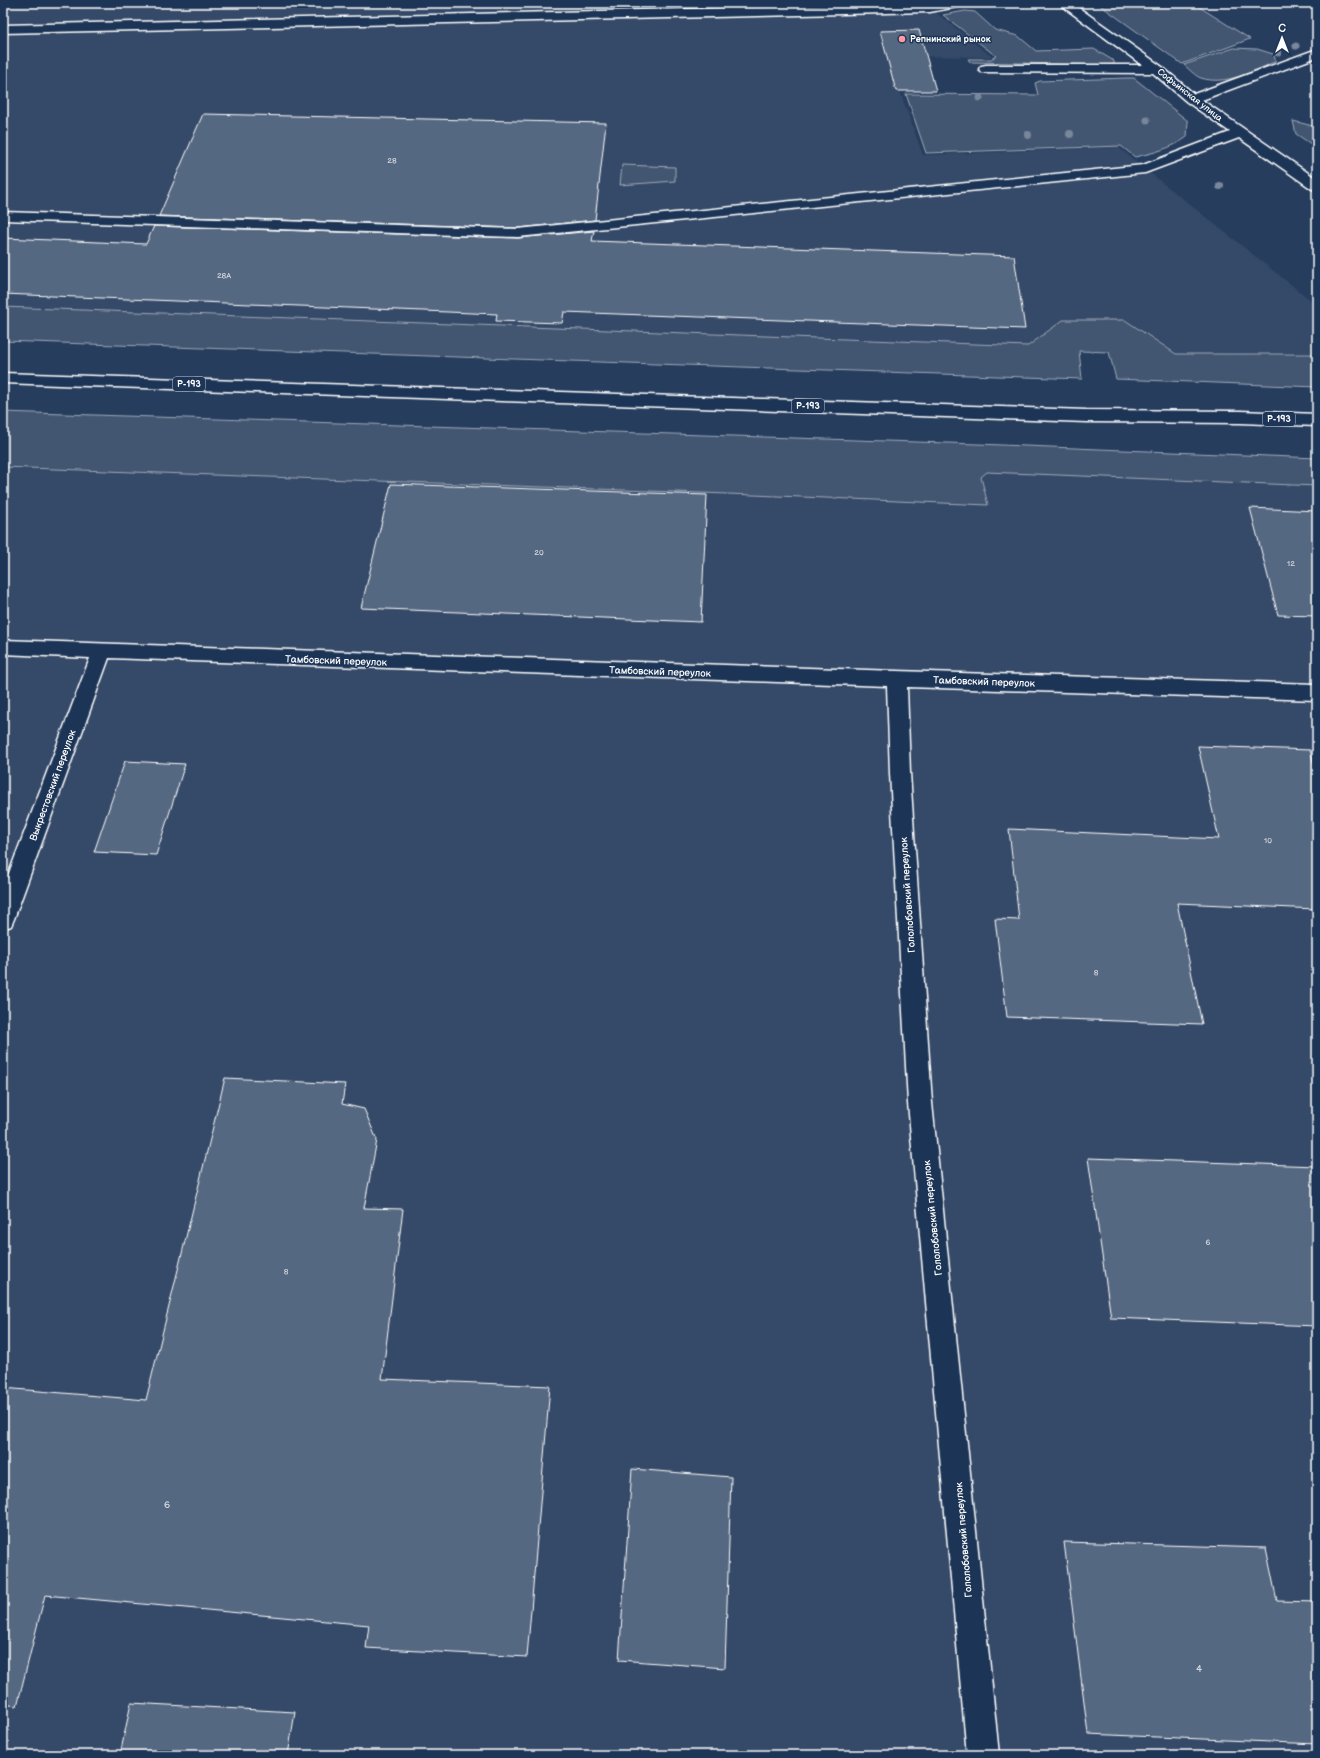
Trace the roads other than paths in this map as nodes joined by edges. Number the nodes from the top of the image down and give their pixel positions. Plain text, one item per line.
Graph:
1 (958, 3) edge
2 (1064, 3) edge
3 (3, 28) edge
4 (1317, 53) edge
5 (986, 69) dead end
6 (1156, 69) junction
7 (1192, 99) junction
8 (1240, 133) junction
9 (1317, 186) edge
10 (3, 216) edge
11 (3, 378) edge
12 (1317, 420) edge
13 (3, 647) edge
14 (102, 652) junction
15 (897, 679) junction
16 (1317, 692) edge
17 (3, 919) edge
18 (983, 1755) edge

1 - 3 main road
2 - 6 main road, Софьинская улица
4 - 7 main road
5 - 6 main road
6 - 7 main road, Софьинская улица
7 - 8 main road, Софьинская улица
8 - 9 main road, Софьинская улица
8 - 10 main road
11 - 12 main road, Р-193
13 - 14 main road, Тамбовский переулок
14 - 15 main road, Тамбовский переулок
14 - 17 main road, Выкрестовский переулок
15 - 16 main road, Тамбовский переулок
15 - 18 main road, Гололобовский переулок

